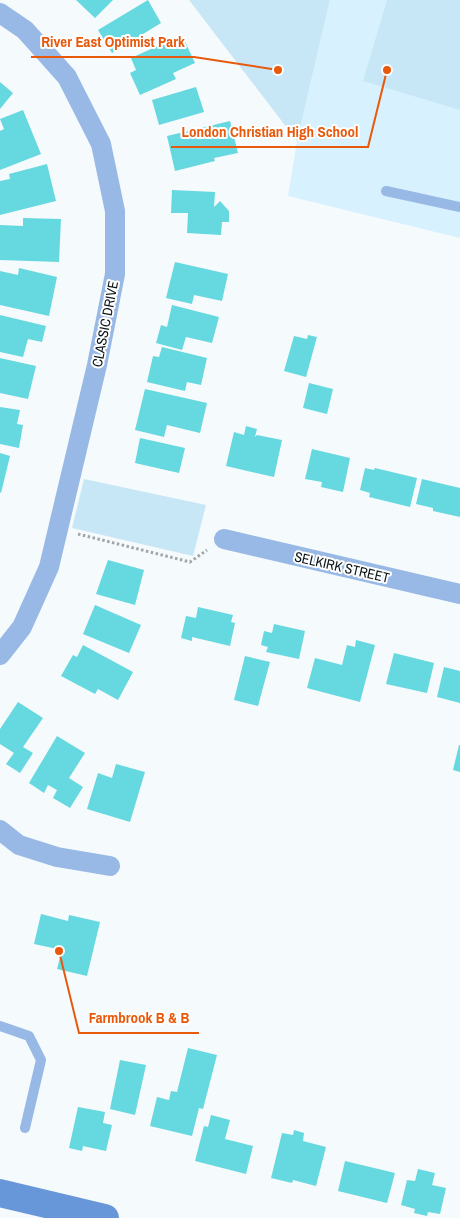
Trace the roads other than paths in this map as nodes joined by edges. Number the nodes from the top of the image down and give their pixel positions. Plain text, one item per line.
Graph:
1 (0, 13) edge
2 (386, 190) dead end
3 (460, 207) edge
4 (224, 539) dead end
5 (460, 594) edge
6 (0, 655) edge
7 (0, 830) edge
8 (110, 866) dead end
9 (0, 1026) edge
10 (25, 1128) dead end
11 (0, 1193) edge
12 (105, 1218) edge

1 - 6 street, CLASSIC DRIVE
2 - 3 lane
4 - 5 street, SELKIRK STREET
7 - 8 street
9 - 10 lane
11 - 12 main road

